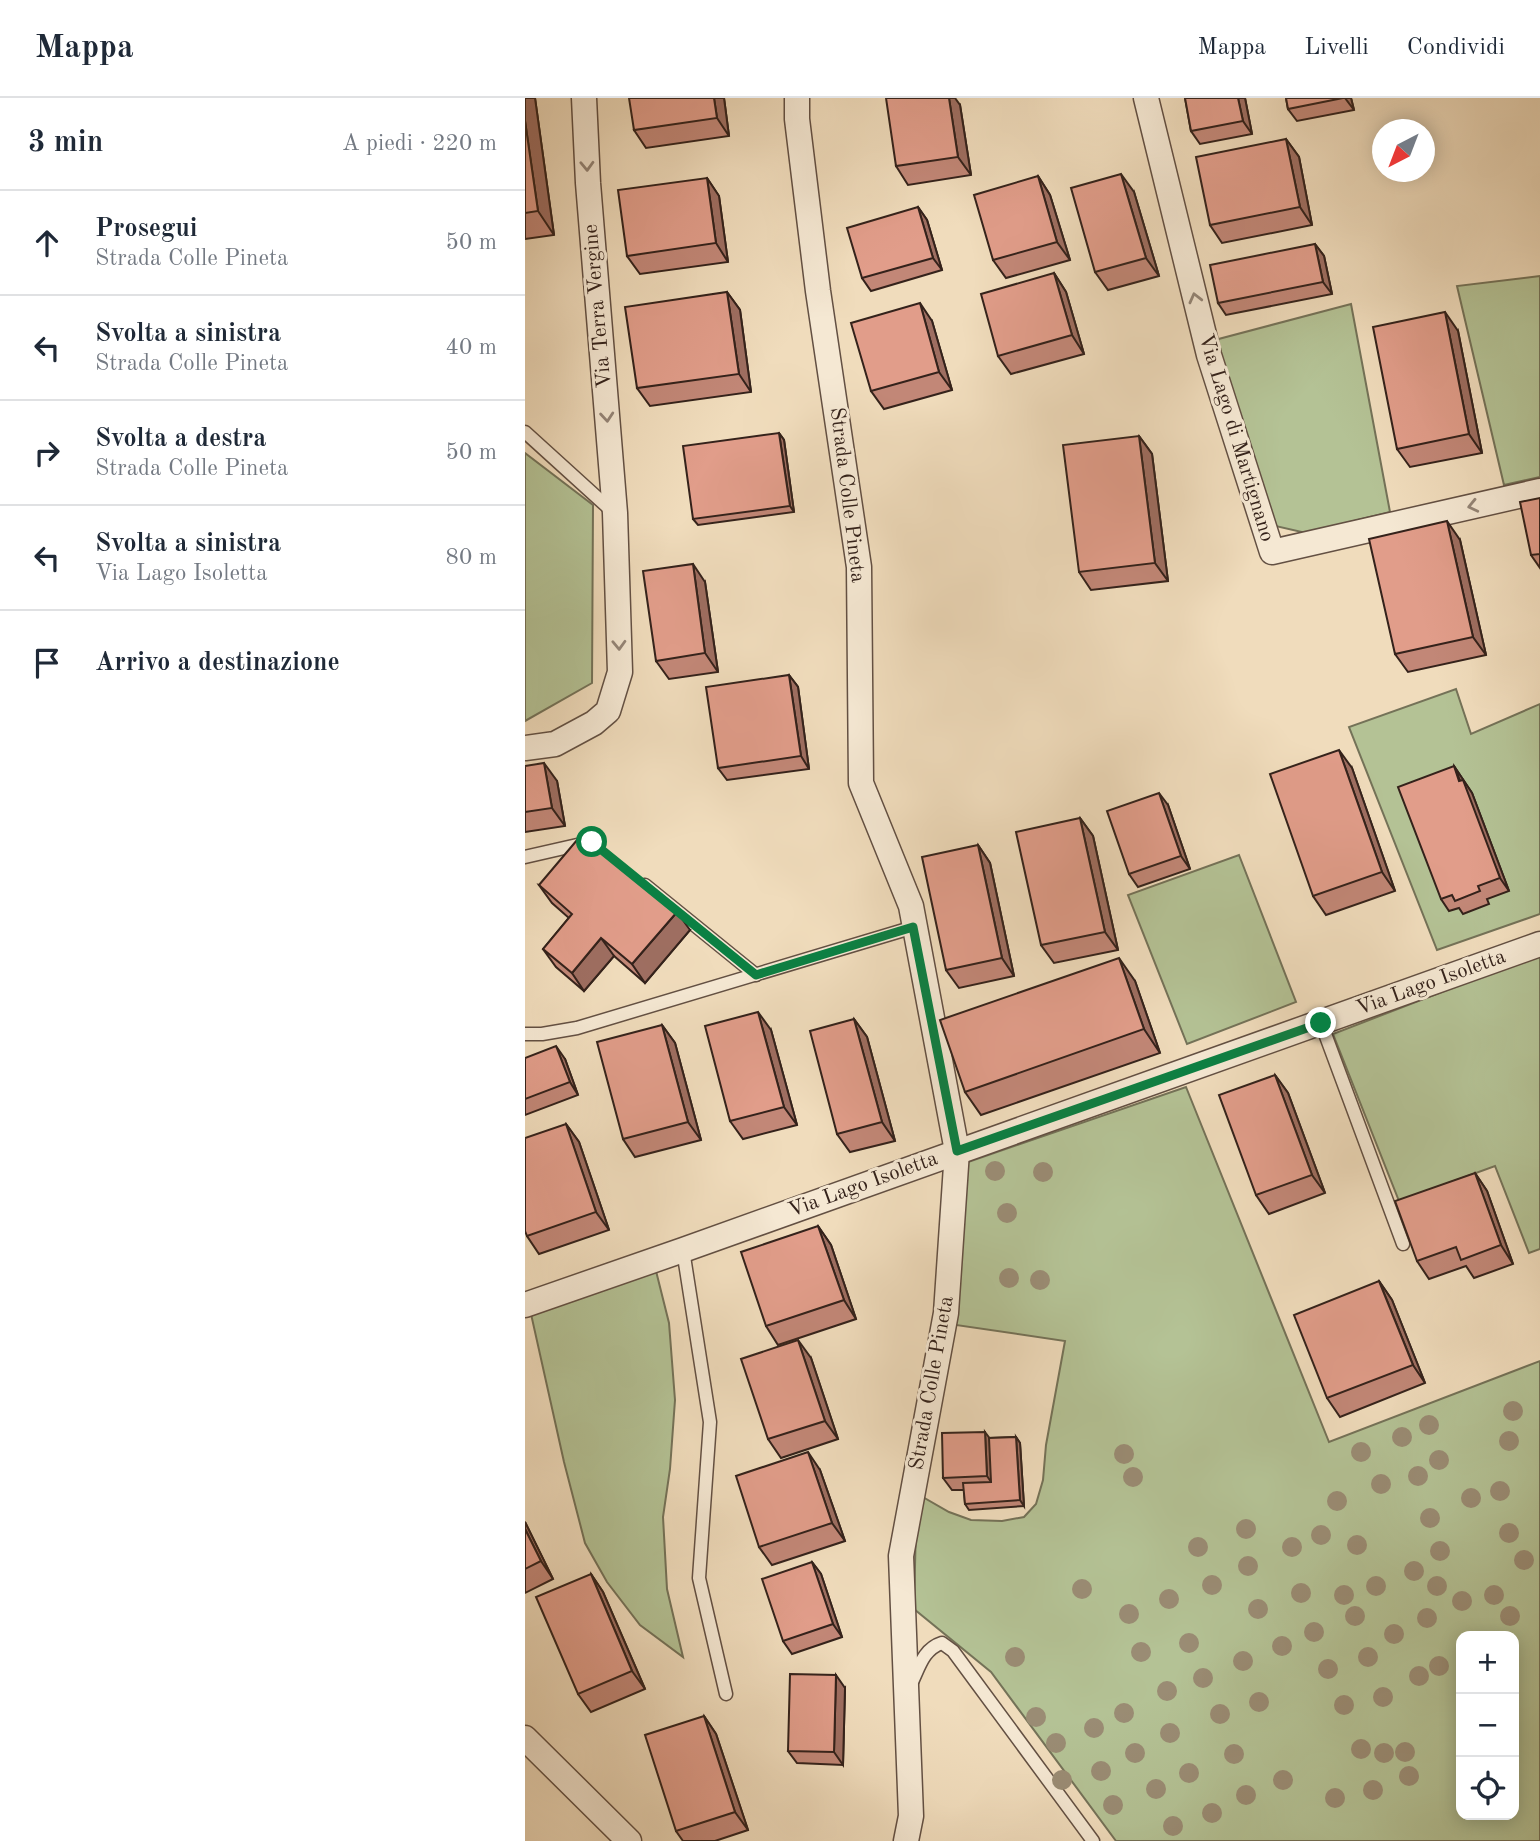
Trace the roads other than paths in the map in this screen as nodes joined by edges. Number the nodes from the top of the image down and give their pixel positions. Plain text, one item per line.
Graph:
1 (584, 98) edge
2 (797, 98) edge
3 (1146, 98) edge
4 (525, 432) edge
5 (1540, 491) edge
6 (615, 513) junction
7 (525, 748) edge
8 (602, 850) edge
9 (525, 857) edge
10 (633, 875) edge
11 (913, 927) junction
12 (1540, 944) edge
13 (756, 975) junction
14 (1321, 1023) junction
15 (525, 1034) edge
16 (957, 1151) junction
17 (1403, 1244) edge
18 (683, 1250) junction
19 (525, 1305) edge
20 (726, 1694) dead end
21 (907, 1694) junction
22 (525, 1738) edge
23 (620, 1838) edge
24 (906, 1841) edge
25 (1093, 1841) edge

1 -> 6 street, Via Terra Vergine
2 - 11 street, Strada Colle Pineta
5 -> 3 street, Via Lago di Martignano
4 - 6 lane
6 -> 7 street, Via Terra Vergine
8 - 9 lane
10 - 13 lane
11 - 13 lane
11 - 16 street, Strada Colle Pineta
12 - 14 street, Via Lago Isoletta
13 - 15 lane
14 - 16 street, Via Lago Isoletta
14 - 17 lane
16 - 18 street, Via Lago Isoletta
16 - 21 street, Strada Colle Pineta
18 - 19 street, Via Lago Isoletta
18 - 20 lane
21 - 24 street, Strada Colle Pineta
21 - 25 lane
22 - 23 street

